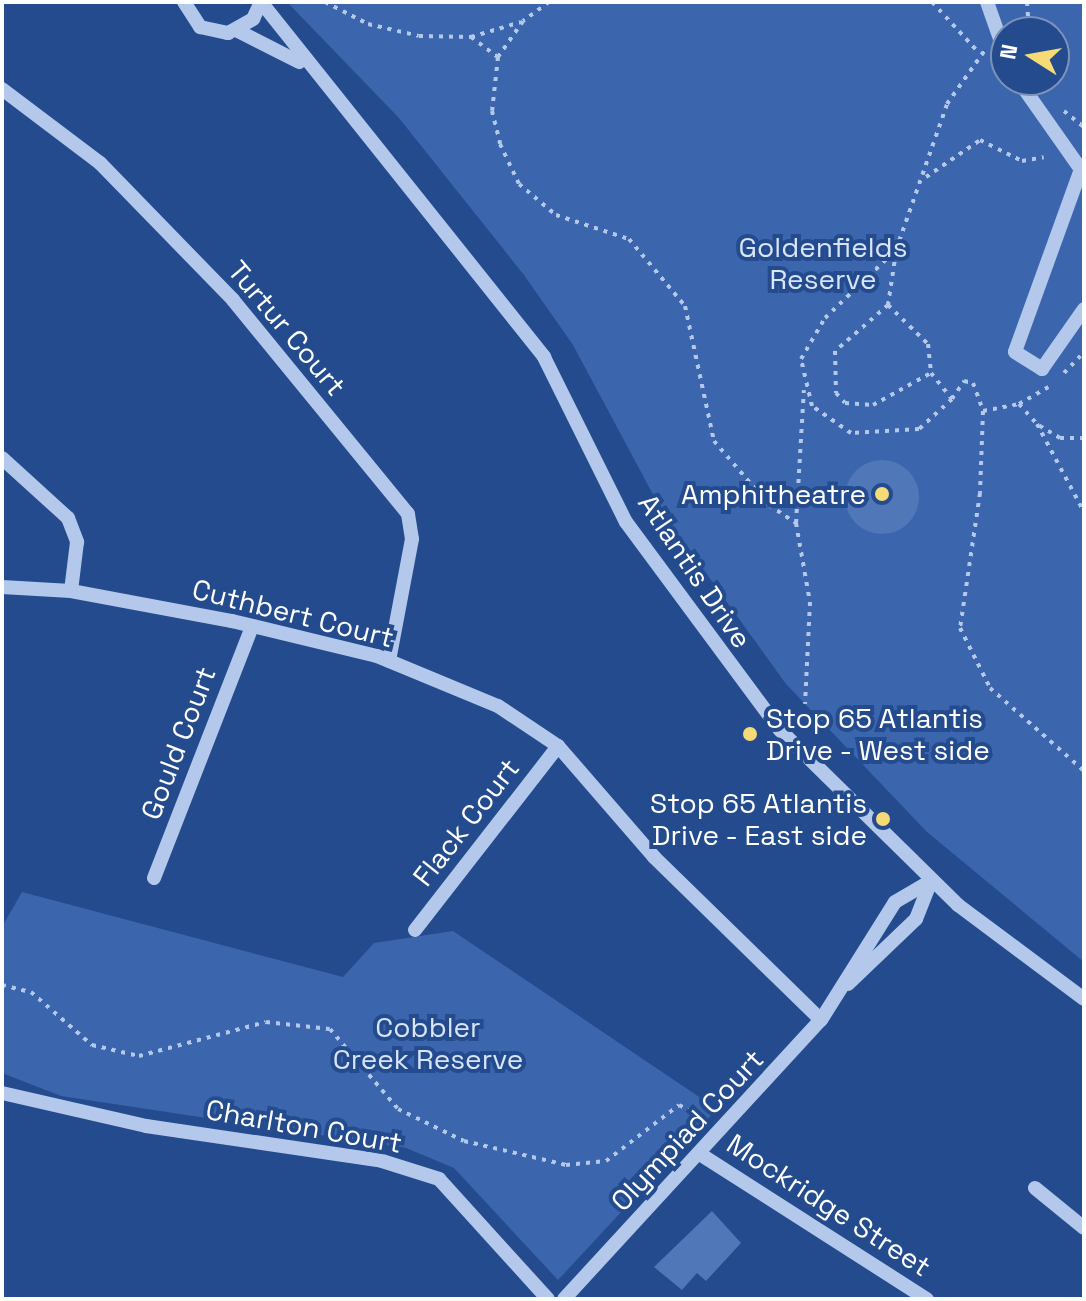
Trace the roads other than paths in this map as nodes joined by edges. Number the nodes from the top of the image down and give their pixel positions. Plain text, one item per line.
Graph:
1 (184, 2) edge
2 (261, 2) edge
3 (236, 30) junction
4 (309, 69) junction
5 (2, 89) edge
6 (1029, 96) edge
7 (1082, 173) edge
8 (1084, 309) edge
9 (2, 458) edge
10 (2, 587) edge
11 (71, 591) junction
12 (252, 626) junction
13 (389, 661) junction
14 (558, 746) junction
15 (154, 878) dead end
16 (931, 881) junction
17 (415, 930) dead end
18 (841, 990) junction
19 (1084, 999) edge
20 (821, 1020) junction
21 (2, 1093) edge
22 (703, 1156) junction
23 (1035, 1188) dead end
24 (1084, 1228) edge
25 (919, 1297) edge
26 (548, 1299) edge
27 (564, 1299) edge

1 - 3 street, Atlantis Drive
2 - 3 street
2 - 4 street, Atlantis Drive
3 - 4 street, Atlantis Drive
4 - 16 street, Atlantis Drive
5 - 13 street, Turtur Court
6 - 7 street
7 - 8 street
9 - 11 street
10 - 11 street, Cuthbert Court
11 - 12 street, Cuthbert Court
12 - 13 street, Cuthbert Court
12 - 15 street, Gould Court
13 - 14 street, Cuthbert Court
14 - 17 street, Flack Court
14 - 20 street, Cuthbert Court
16 - 18 street, Olympiad Court
16 - 18 street, Olympiad Court
16 - 19 street, Atlantis Drive
18 - 20 street, Olympiad Court
20 - 22 street, Olympiad Court
21 - 26 street, Charlton Court
22 - 25 street, Mockridge Street
22 - 27 street, Olympiad Court
23 - 24 street

